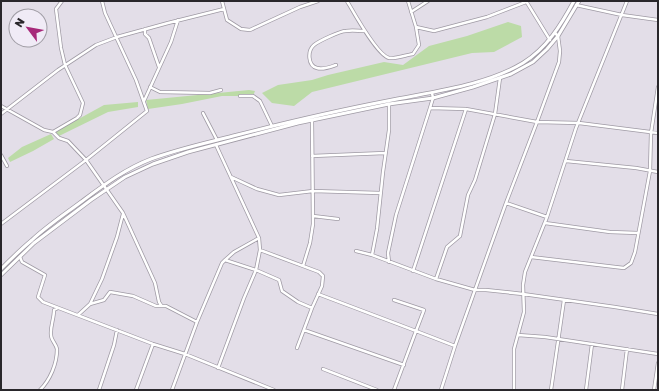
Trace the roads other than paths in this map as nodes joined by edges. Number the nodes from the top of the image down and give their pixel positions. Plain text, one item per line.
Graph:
1 (62, 1) edge
2 (102, 1) edge
3 (222, 1) edge
4 (318, 1) edge
5 (347, 1) edge
6 (408, 1) edge
7 (428, 1) edge
8 (526, 1) edge
9 (579, 1) edge
10 (627, 1) edge
11 (575, 3) edge
12 (224, 9) junction
13 (411, 12) junction
14 (622, 15) junction
15 (178, 20) junction
16 (658, 20) edge
17 (416, 27) junction
18 (145, 29) junction
19 (365, 31) junction
20 (557, 34) junction
21 (117, 38) junction
22 (550, 40) junction
23 (65, 65) junction
24 (336, 65) dead end
25 (159, 68) junction
26 (500, 78) junction
27 (150, 87) junction
28 (658, 87) edge
29 (221, 90) dead end
30 (432, 93) junction
31 (240, 96) dead end
32 (433, 98) junction
33 (144, 101) junction
34 (389, 104) junction
35 (1, 106) edge
36 (430, 108) junction
37 (6, 109) junction
38 (466, 109) junction
39 (203, 113) dead end
40 (1, 114) edge
41 (495, 114) junction
42 (312, 120) junction
43 (537, 122) junction
44 (579, 123) junction
45 (272, 126) junction
46 (53, 132) junction
47 (651, 132) junction
48 (658, 133) edge
49 (217, 140) junction
50 (216, 145) junction
51 (385, 153) junction
52 (1, 155) edge
53 (312, 156) junction
54 (86, 160) junction
55 (566, 161) junction
56 (8, 166) dead end
57 (650, 171) junction
58 (658, 172) edge
59 (231, 176) junction
60 (104, 185) junction
61 (107, 190) junction
62 (313, 191) junction
63 (380, 193) junction
64 (506, 203) junction
65 (123, 213) junction
66 (313, 216) junction
67 (547, 217) junction
68 (338, 219) dead end
69 (545, 223) junction
70 (1, 224) edge
71 (638, 233) junction
72 (260, 238) junction
73 (260, 250) junction
74 (356, 251) dead end
75 (372, 255) junction
76 (20, 256) junction
77 (531, 257) junction
78 (225, 260) junction
79 (389, 262) junction
80 (303, 266) junction
81 (1, 268) edge
82 (256, 270) junction
83 (413, 271) junction
84 (1, 275) edge
85 (436, 279) junction
86 (475, 290) junction
87 (318, 294) junction
88 (523, 294) junction
89 (394, 300) dead end
90 (564, 300) junction
91 (90, 304) junction
92 (161, 305) junction
93 (58, 308) junction
94 (312, 308) junction
95 (658, 314) edge
96 (78, 315) junction
97 (197, 322) junction
98 (117, 330) junction
99 (304, 330) junction
100 (416, 331) junction
101 (518, 335) junction
102 (558, 339) junction
103 (153, 344) junction
104 (592, 344) junction
105 (455, 346) junction
106 (297, 348) dead end
107 (627, 349) junction
108 (185, 354) junction
109 (658, 354) edge
110 (658, 363) edge
111 (404, 365) junction
112 (218, 368) junction
113 (323, 369) dead end
114 (40, 390) edge
115 (99, 390) edge
116 (136, 390) edge
117 (172, 390) edge
118 (274, 390) edge
119 (377, 390) edge
120 (394, 390) edge
121 (441, 390) edge
122 (514, 390) edge
123 (551, 390) edge
124 (586, 390) edge
125 (622, 390) edge
126 (654, 390) edge

1 - 23 street
2 - 21 street
3 - 12 street
4 - 12 street
5 - 19 street
6 - 13 street
7 - 13 street
8 - 17 street
8 - 22 street
9 - 11 street
10 - 14 street
11 - 14 street
11 - 20 street
12 - 15 street
13 - 17 street
14 - 16 street
14 - 44 street
15 - 18 street
15 - 25 street
17 - 19 street
18 - 21 street
18 - 25 street
19 - 24 street
20 - 22 street
20 - 26 street
20 - 43 street
21 - 23 street
21 - 33 street
22 - 30 street
23 - 37 street
23 - 46 street
25 - 27 street
26 - 32 street
26 - 41 street
27 - 29 street
27 - 33 street
28 - 47 street
30 - 32 street
30 - 45 street
31 - 45 street
32 - 34 street
32 - 36 street
33 - 54 street
34 - 42 street
34 - 51 street
35 - 37 street
36 - 38 street
36 - 79 street
37 - 40 street
37 - 46 street
38 - 41 street
38 - 83 street
39 - 49 street
41 - 43 street
41 - 85 street
42 - 50 street
42 - 53 street
43 - 44 street
43 - 64 street
44 - 47 street
44 - 55 street
45 - 49 street
46 - 54 street
47 - 48 street
47 - 57 street
49 - 60 street
50 - 59 street
50 - 61 street
51 - 53 street
51 - 63 street
52 - 56 street
53 - 62 street
54 - 60 street
54 - 70 street
55 - 57 street
55 - 67 street
57 - 58 street
57 - 71 street
59 - 62 street
59 - 72 street
60 - 61 street
60 - 81 street
61 - 65 street
61 - 76 street
62 - 63 street
62 - 66 street
63 - 75 street
64 - 67 street
64 - 86 street
65 - 91 street
65 - 92 street
66 - 68 street
66 - 80 street
67 - 69 street
69 - 71 street
69 - 77 street
71 - 77 street
72 - 73 street
72 - 78 street
73 - 80 street
73 - 82 street
74 - 75 street
75 - 79 street
76 - 84 street
76 - 93 street
77 - 88 street
78 - 82 street
78 - 97 street
79 - 83 street
80 - 87 street
82 - 94 street
82 - 112 street
83 - 85 street
85 - 86 street
86 - 88 street
86 - 105 street
87 - 94 street
87 - 100 street
88 - 90 street
88 - 101 street
89 - 100 street
90 - 95 street
90 - 102 street
91 - 92 street
91 - 96 street
92 - 97 street
93 - 96 street
93 - 114 street
94 - 99 street
96 - 98 street
97 - 108 street
98 - 103 street
98 - 115 street
99 - 106 street
99 - 111 street
100 - 105 street
100 - 111 street
101 - 102 street
101 - 122 street
102 - 104 street
102 - 123 street
103 - 108 street
103 - 116 street
104 - 107 street
104 - 124 street
105 - 121 street
107 - 109 street
107 - 125 street
108 - 112 street
108 - 117 street
110 - 126 street
111 - 120 street
112 - 118 street
113 - 119 street

